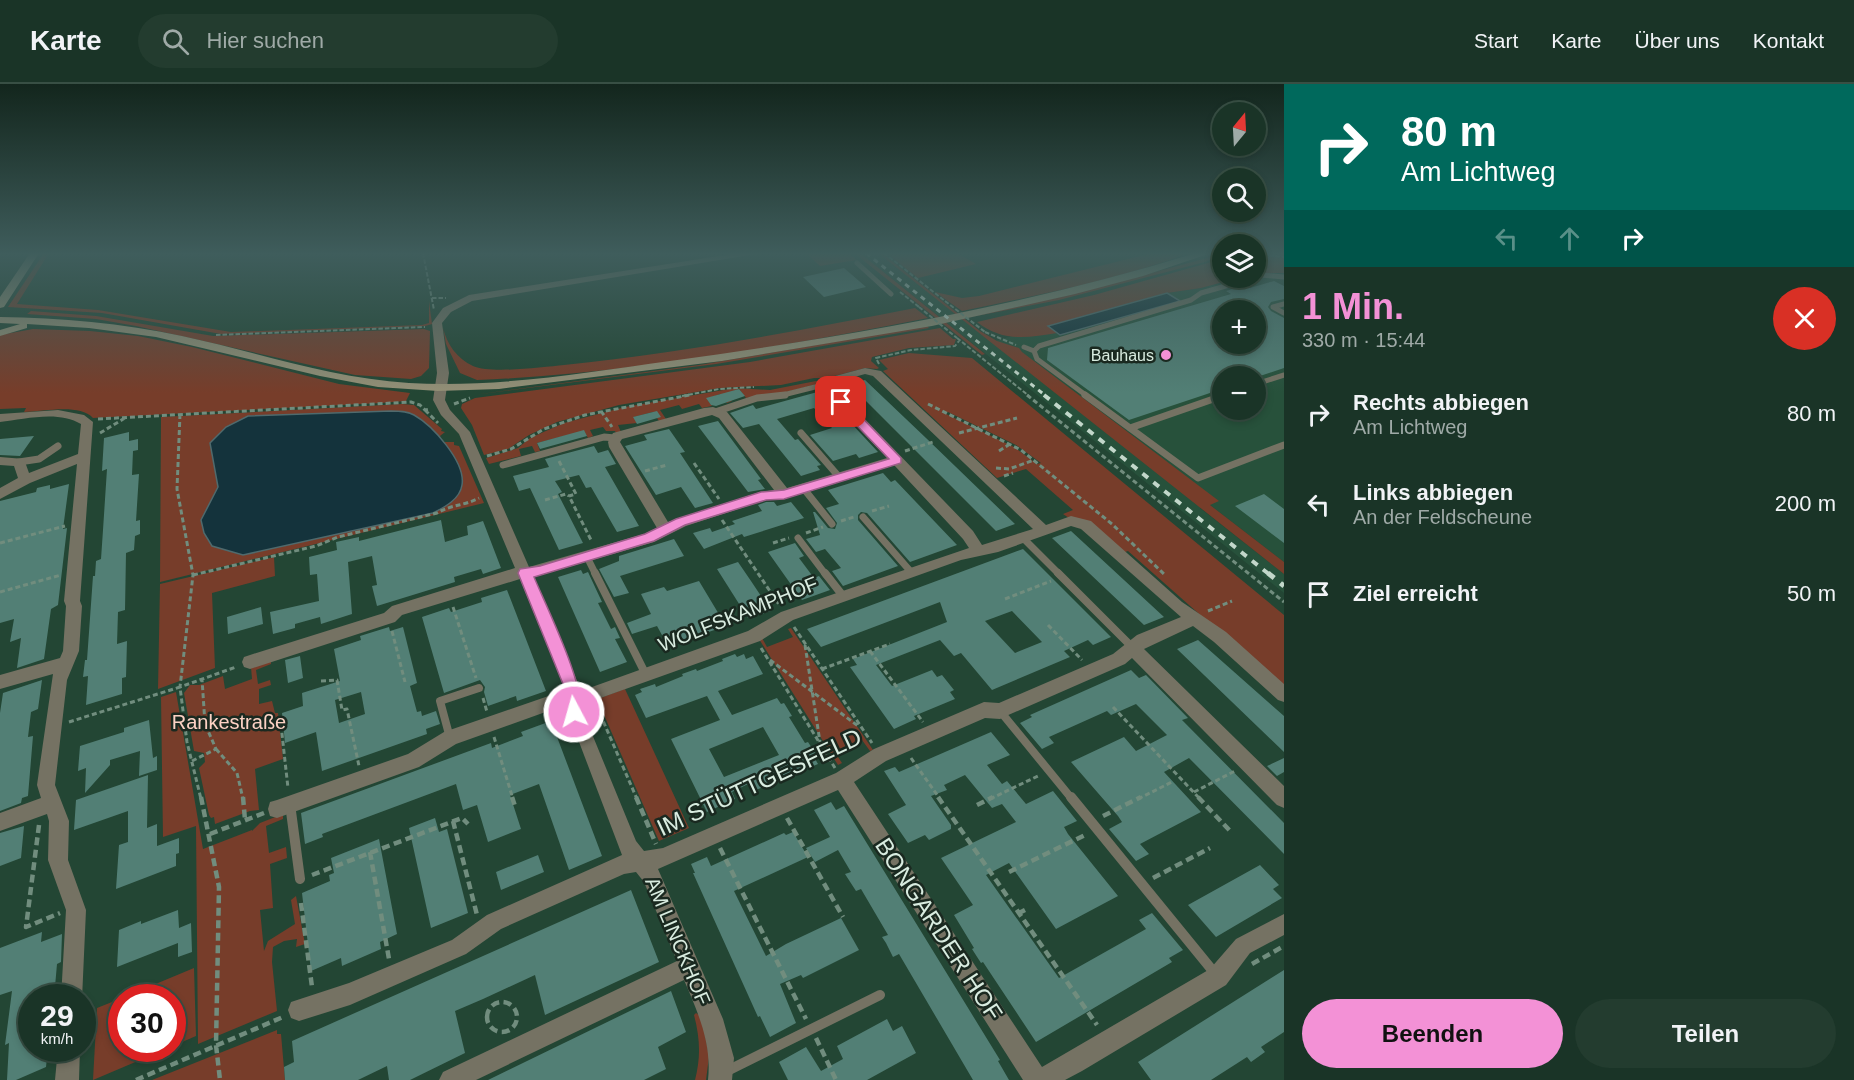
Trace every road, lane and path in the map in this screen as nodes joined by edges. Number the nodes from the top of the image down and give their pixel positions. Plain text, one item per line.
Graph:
1 (432, 299) edge
2 (466, 299) edge
3 (942, 299) edge
4 (1035, 299) edge
5 (1192, 299) edge
6 (1284, 304) edge
7 (919, 307) dead end
8 (1284, 313) edge
9 (0, 320) edge
10 (53, 322) junction
11 (437, 325) junction
12 (0, 333) edge
13 (225, 335) dead end
14 (958, 340) junction
15 (1024, 347) joint
16 (1034, 351) junction
17 (877, 373) junction
18 (1284, 375) edge
19 (1266, 381) edge
20 (827, 384) junction
21 (414, 387) junction
22 (442, 387) junction
23 (757, 387) dead end
24 (1212, 399) edge
25 (411, 402) dead end
26 (425, 410) dead end
27 (601, 411) junction
28 (715, 412) junction
29 (180, 414) dead end
30 (126, 417) dead end
31 (0, 418) edge
32 (1017, 418) dead end
33 (436, 422) dead end
34 (1130, 428) junction
35 (801, 433) dead end
36 (615, 438) junction
37 (960, 438) dead end
38 (940, 440) dead end
39 (1010, 444) dead end
40 (1284, 445) edge
41 (58, 446) dead end
42 (86, 449) junction
43 (554, 451) junction
44 (999, 451) dead end
45 (896, 457) junction
46 (477, 459) junction
47 (1034, 460) dead end
48 (0, 461) edge
49 (19, 462) junction
50 (694, 463) dead end
51 (503, 465) dead end
52 (667, 465) dead end
53 (991, 465) dead end
54 (632, 475) junction
55 (840, 478) junction
56 (25, 480) junction
57 (804, 489) junction
58 (0, 494) edge
59 (784, 494) junction
60 (569, 496) junction
61 (483, 497) dead end
62 (545, 500) dead end
63 (720, 510) junction
64 (863, 517) dead end
65 (79, 523) junction
66 (832, 524) dead end
67 (666, 531) junction
68 (1044, 531) junction
69 (798, 538) dead end
70 (1023, 538) junction
71 (0, 543) edge
72 (977, 549) junction
73 (593, 555) junction
74 (75, 572) junction
75 (911, 572) junction
76 (525, 573) junction
77 (193, 575) junction
78 (1062, 577) junction
79 (0, 592) edge
80 (449, 594) junction
81 (843, 596) junction
82 (1005, 599) dead end
83 (1232, 601) dead end
84 (1284, 602) edge
85 (787, 616) junction
86 (1198, 616) junction
87 (389, 618) junction
88 (1048, 625) dead end
89 (754, 636) junction
90 (805, 643) junction
91 (890, 644) dead end
92 (1133, 648) junction
93 (870, 651) junction
94 (768, 659) junction
95 (250, 662) dead end
96 (67, 663) junction
97 (822, 669) junction
98 (223, 671) dead end
99 (1092, 671) junction
100 (646, 675) junction
101 (202, 679) junction
102 (321, 681) dead end
103 (405, 681) dead end
104 (0, 682) edge
105 (180, 687) junction
106 (479, 688) junction
107 (813, 692) junction
108 (592, 694) junction
109 (1284, 695) edge
110 (572, 698) junction
111 (1113, 707) dead end
112 (999, 711) junction
113 (70, 721) dead end
114 (490, 724) junction
115 (281, 725) dead end
116 (862, 729) junction
117 (932, 733) junction
118 (450, 738) junction
119 (820, 743) junction
120 (902, 746) junction
121 (875, 748) dead end
122 (216, 749) junction
123 (192, 761) junction
124 (1248, 763) junction
125 (359, 768) dead end
126 (1049, 771) junction
127 (838, 773) junction
128 (1172, 782) dead end
129 (1194, 792) junction
130 (1284, 799) edge
131 (52, 803) junction
132 (977, 805) dead end
133 (515, 806) dead end
134 (780, 806) junction
135 (276, 809) junction
136 (245, 820) junction
137 (453, 821) junction
138 (0, 822) edge
139 (468, 824) dead end
140 (1094, 826) junction
141 (37, 828) dead end
142 (1232, 833) dead end
143 (210, 834) junction
144 (714, 836) junction
145 (1210, 848) dead end
146 (370, 852) junction
147 (663, 858) junction
148 (640, 861) junction
149 (1009, 872) dead end
150 (300, 879) joint
151 (1142, 884) junction
152 (300, 903) dead end
153 (76, 907) junction
154 (1025, 910) dead end
155 (1019, 913) junction
156 (843, 917) dead end
157 (1284, 924) edge
158 (476, 934) junction
159 (1284, 946) edge
160 (389, 961) dead end
161 (1256, 962) dead end
162 (689, 966) junction
163 (1218, 977) junction
164 (73, 984) edge
165 (880, 994) dead end
166 (307, 1007) joint
167 (488, 1018) joint
168 (278, 1019) dead end
169 (1097, 1025) dead end
170 (811, 1029) junction
171 (216, 1045) junction
172 (68, 1062) edge
173 (720, 1077) edge
174 (67, 1080) edge
175 (136, 1080) edge
176 (219, 1080) edge
177 (452, 1080) edge
178 (836, 1080) edge
179 (1039, 1080) edge

1 - 11 path
2 - 11 street
3 - 15 path, bridge
4 - 22 main road
5 - 16 lane
6 - 8 lane
7 - 14 path, bridge
9 - 10 main road
10 - 12 main road
10 - 21 main road
11 - 13 path
11 - 22 street, AM LINCKHOF
14 - 17 path
14 - 84 path
15 - 16 lane
16 - 34 lane
17 - 20 street
17 - 68 street
18 - 19 lane
20 - 28 lane
20 - 45 street
21 - 22 main road
21 - 25 path
22 - 46 street, AM LINCKHOF
23 - 27 path
24 - 34 lane
26 - 33 path
27 - 36 path
27 - 46 path
28 - 36 street
28 - 59 street
29 - 77 path
30 - 42 path
31 - 42 street
32 - 37 path
34 - 40 lane
35 - 55 lane
36 - 43 lane
36 - 54 street
38 - 45 path
39 - 44 path
41 - 49 lane
42 - 56 street
42 - 65 street
43 - 51 lane
43 - 60 path
45 - 55 street
45 - 72 street
46 - 76 street, AM LINCKHOF
47 - 53 path
48 - 49 street
49 - 56 street
50 - 63 path
52 - 54 path
54 - 67 street
55 - 57 street
56 - 58 street
57 - 59 street
57 - 66 lane
59 - 63 street
60 - 62 path
60 - 73 path
61 - 77 path
63 - 67 street
63 - 85 path
64 - 75 lane
65 - 71 path
65 - 74 street
67 - 73 street
68 - 70 street, WOLFSKAMPHOF
68 - 86 street, WOLFSKAMPHOF
69 - 81 lane
70 - 72 street, WOLFSKAMPHOF
70 - 78 lane
72 - 75 street, WOLFSKAMPHOF
73 - 76 street
73 - 100 lane
74 - 79 path
74 - 96 street
75 - 81 street, WOLFSKAMPHOF
76 - 80 street
76 - 110 street, AM LINCKHOF
77 - 105 path
78 - 82 path
78 - 92 lane
80 - 87 street
80 - 106 path
81 - 85 street, WOLFSKAMPHOF
83 - 86 path
85 - 89 street, WOLFSKAMPHOF
85 - 90 path
86 - 92 street, IM STÜTTGESFELD
86 - 109 street
87 - 95 street
87 - 103 path
88 - 99 path
89 - 94 path
89 - 100 street, WOLFSKAMPHOF
90 - 97 path
90 - 107 path
91 - 93 path
92 - 99 street, IM STÜTTGESFELD
92 - 124 street
93 - 97 path
93 - 117 path
94 - 107 path
94 - 119 path
96 - 104 street
96 - 131 street
97 - 116 path
98 - 101 path
99 - 112 street, IM STÜTTGESFELD
100 - 108 street, WOLFSKAMPHOF
101 - 105 path
101 - 122 path
102 - 125 path
105 - 113 path
105 - 123 path
106 - 114 path
106 - 118 lane
107 - 116 path
107 - 119 path
108 - 110 street, WOLFSKAMPHOF
108 - 147 path
110 - 114 street, WOLFSKAMPHOF
110 - 148 street, AM LINCKHOF
111 - 129 path
112 - 117 street, IM STÜTTGESFELD
112 - 126 lane
114 - 118 street, WOLFSKAMPHOF
114 - 133 path
115 - 135 path
116 - 121 path
117 - 120 street, IM STÜTTGESFELD
118 - 135 street, WOLFSKAMPHOF
119 - 127 path
120 - 127 street, IM STÜTTGESFELD
120 - 155 path
122 - 123 path
122 - 136 path
123 - 143 path
124 - 129 path
124 - 130 street
126 - 132 path
126 - 140 lane
127 - 134 street, IM STÜTTGESFELD
127 - 179 street, BONGARDER HOF
128 - 140 path
129 - 142 path
131 - 138 street
131 - 153 street
134 - 144 street, IM STÜTTGESFELD
134 - 156 path
135 - 136 path
135 - 150 lane
136 - 143 path
137 - 139 path
137 - 146 path
137 - 158 path
140 - 149 path
140 - 151 lane
141 - 153 path
143 - 171 path
144 - 147 street, IM STÜTTGESFELD
144 - 170 path
145 - 151 path
146 - 150 path
146 - 160 path
147 - 148 street, IM STÜTTGESFELD
148 - 158 street, IM STÜTTGESFELD
148 - 162 street, AM LINCKHOF
151 - 163 lane
152 - 166 path
153 - 164 street
154 - 155 path
155 - 169 path
157 - 163 street, BONGARDER HOF
158 - 166 street, IM STÜTTGESFELD
159 - 161 path
162 - 173 street, AM LINCKHOF
162 - 177 street
163 - 179 street, BONGARDER HOF
165 - 170 lane, AM LINCKHOF
167 - 167 path
168 - 171 path
170 - 173 lane, AM LINCKHOF
170 - 178 path
171 - 175 path
171 - 176 path
172 - 174 street

